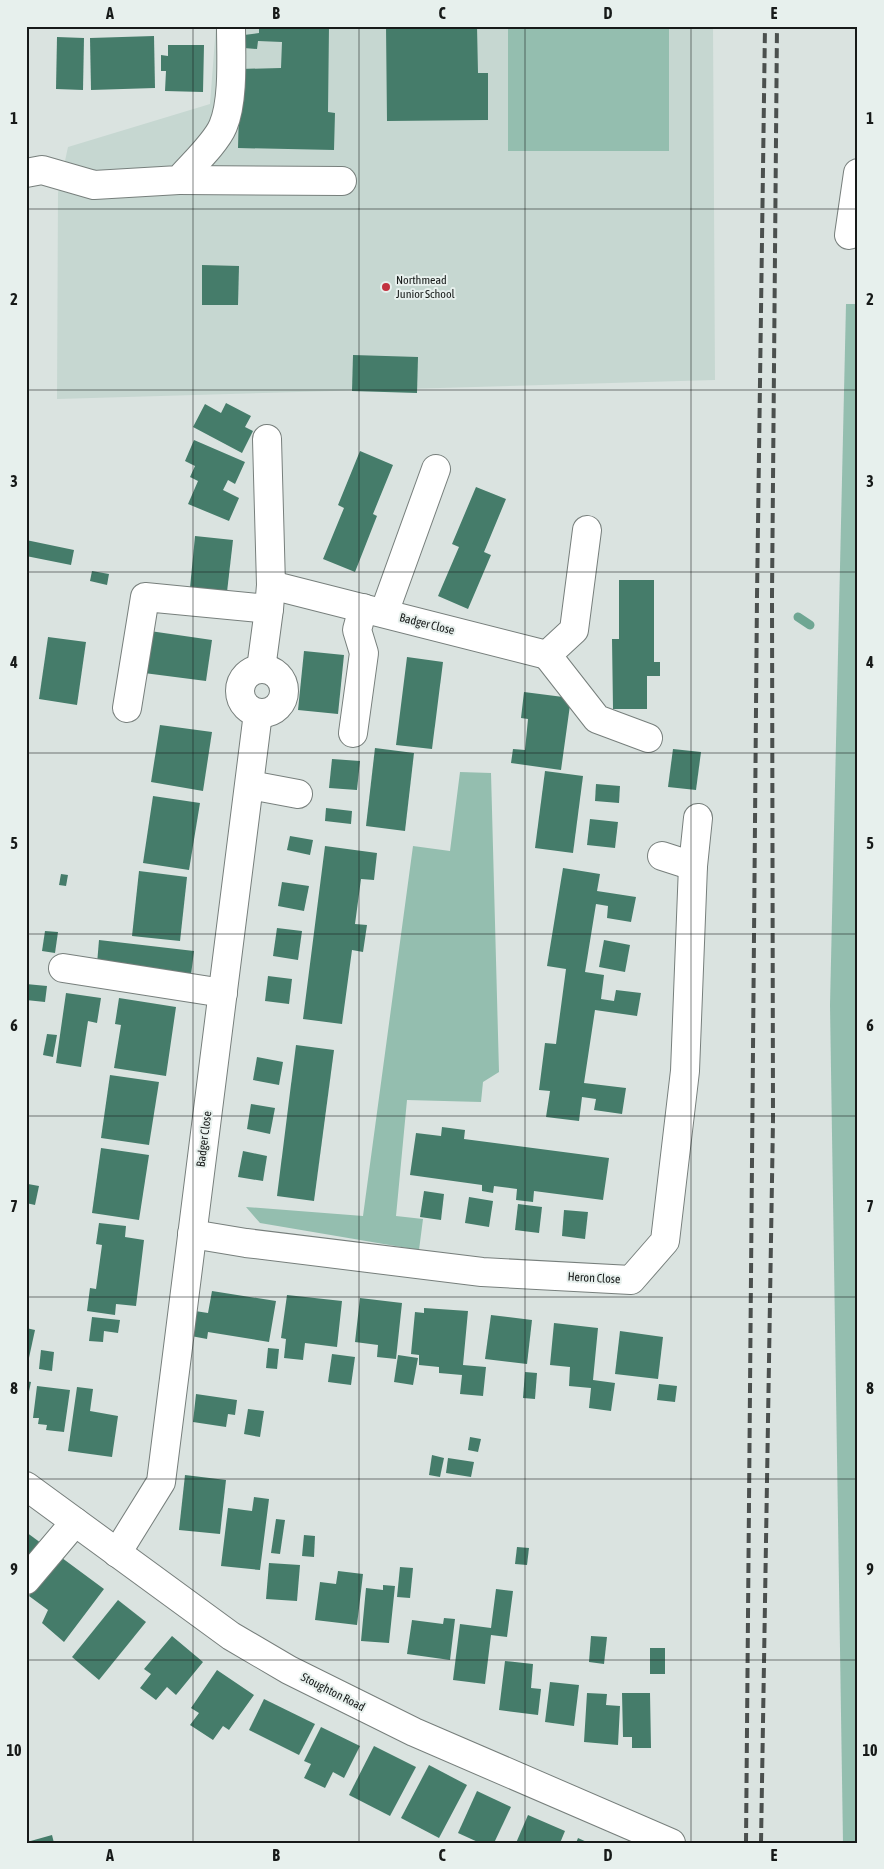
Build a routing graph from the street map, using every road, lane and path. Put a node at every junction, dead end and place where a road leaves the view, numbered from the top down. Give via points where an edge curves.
1 (231, 26) edge
2 (26, 173) edge
3 (858, 174) edge
4 (179, 180) junction
5 (342, 181) dead end
6 (849, 235) dead end
7 (267, 439) dead end
8 (436, 469) dead end
9 (587, 530) dead end
10 (270, 597) junction
11 (373, 611) junction
12 (547, 655) junction
13 (127, 708) dead end
14 (353, 733) dead end
15 (648, 738) dead end
16 (250, 785) junction
17 (298, 794) dead end
18 (698, 818) dead end
19 (662, 856) dead end
20 (694, 866) junction
21 (64, 968) dead end
22 (223, 993) junction
23 (192, 1234) junction
24 (26, 1486) edge
25 (74, 1522) junction
26 (117, 1552) junction
27 (26, 1580) edge
28 (671, 1843) edge

1 - 4 street via 230,95 223,126
2 - 4 street via 42,170 94,185
3 - 6 street
4 - 5 street
7 - 10 street, Badger Close
8 - 11 street
9 - 12 street via 574,630
10 - 11 street, Badger Close
10 - 13 street via 145,597
10 - 16 street, Badger Close via 261,668 282,680 284,696 274,709 258,713
11 - 12 street, Badger Close
11 - 14 street via 357,630 364,654
12 - 15 street via 597,719
16 - 17 street
16 - 22 street, Badger Close
18 - 20 street, Heron Close
19 - 20 street
20 - 23 street, Heron Close via 685,1071 665,1241 631,1280 482,1272
21 - 22 street
22 - 23 street, Badger Close
23 - 26 street, Badger Close via 161,1482
24 - 25 street, Stoughton Road
25 - 26 street, Stoughton Road
25 - 27 street
26 - 28 street, Stoughton Road via 231,1636 289,1670 414,1732

